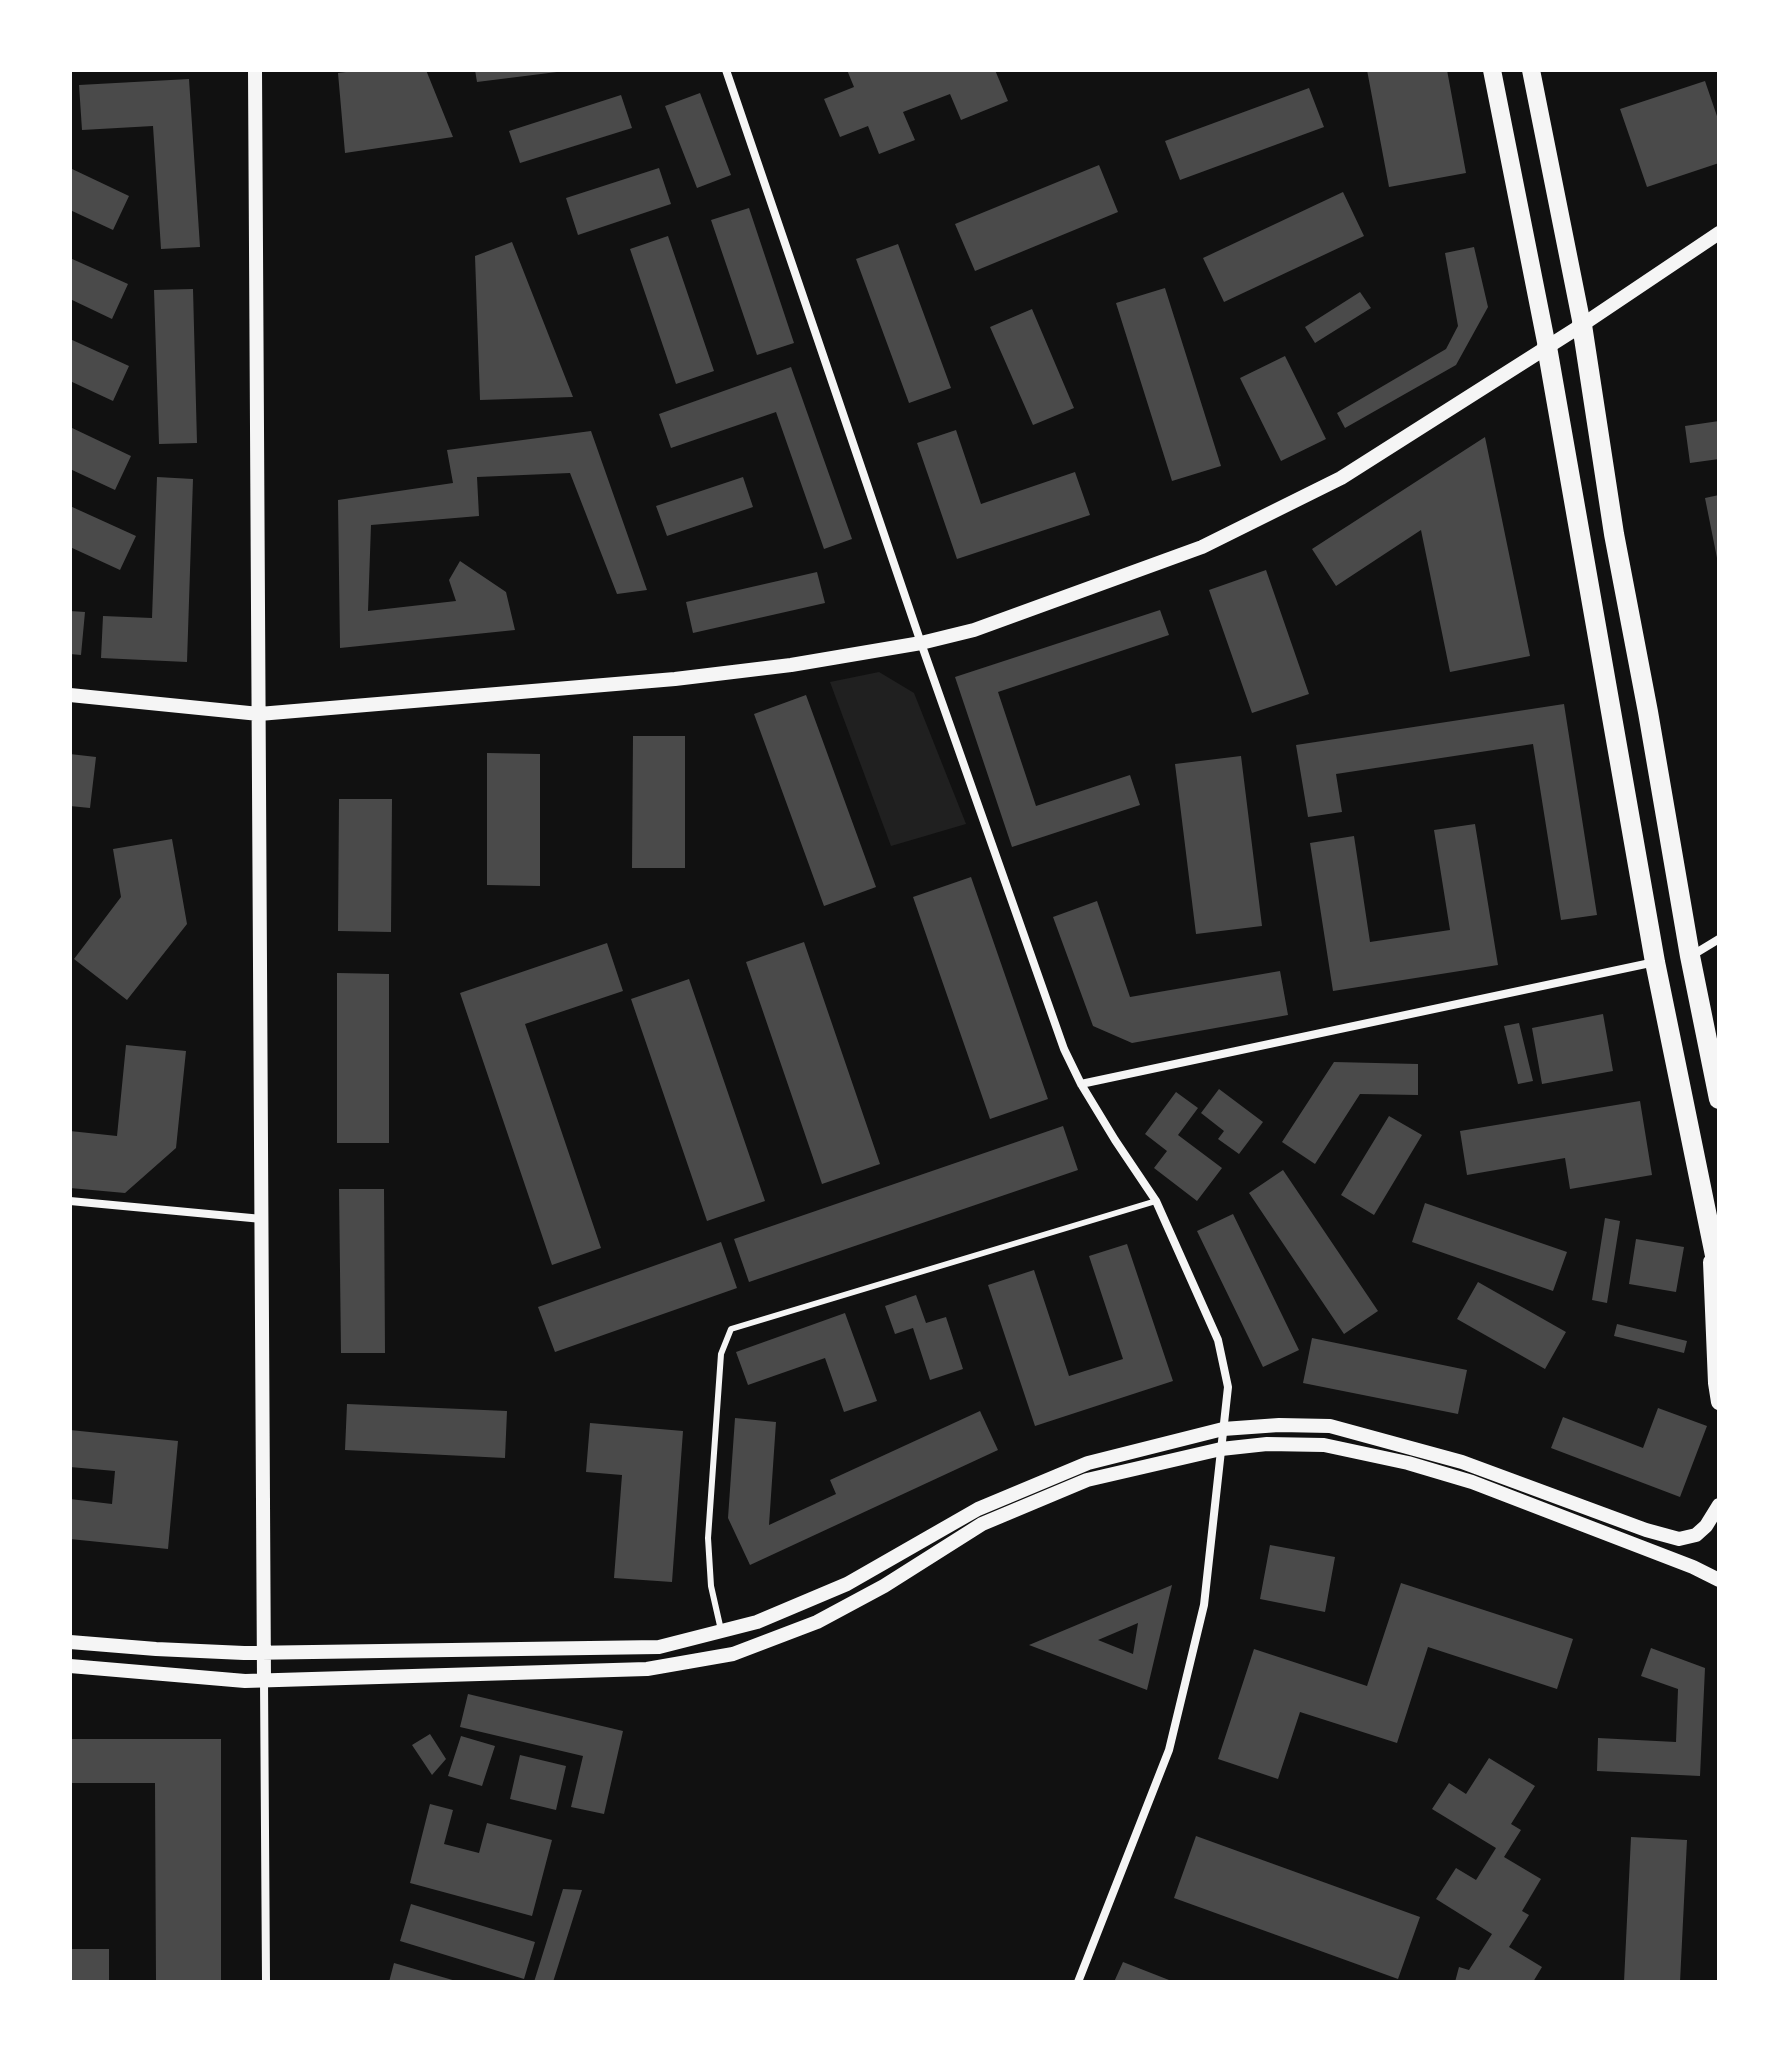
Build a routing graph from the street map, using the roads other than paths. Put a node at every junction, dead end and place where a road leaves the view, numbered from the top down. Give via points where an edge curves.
1 (255, 70) edge
2 (726, 70) edge
3 (1492, 70) edge
4 (1531, 70) edge
5 (1719, 233) edge
6 (1582, 325) junction
7 (1547, 347) junction
8 (921, 643) junction
9 (70, 695) edge
10 (259, 714) junction
11 (1719, 939) edge
12 (1690, 956) junction
13 (1655, 962) junction
14 (1081, 1084) junction
15 (1719, 1099) edge
16 (70, 1201) edge
17 (1156, 1201) junction
18 (262, 1219) junction
19 (1710, 1229) junction
20 (1719, 1275) edge
21 (1719, 1402) edge
22 (1223, 1429) junction
23 (1221, 1449) junction
24 (1719, 1505) edge
25 (1719, 1580) edge
26 (721, 1632) junction
27 (70, 1642) edge
28 (264, 1653) junction
29 (70, 1666) edge
30 (264, 1680) junction
31 (266, 1982) edge
32 (1078, 1982) edge

1 - 10 street
2 - 8 street
3 - 7 main road
4 - 6 main road
5 - 6 street
6 - 7 street
6 - 12 highway
7 - 8 street via 1341,478 1202,547 974,630
7 - 13 highway
8 - 10 street via 675,679
8 - 14 street via 1064,1049
9 - 10 street
10 - 18 street
11 - 12 street
12 - 15 highway
13 - 14 street
13 - 19 highway
14 - 17 street
16 - 18 street
17 - 22 street via 1218,1340 1228,1387
17 - 26 lane via 731,1329 721,1354 708,1538
18 - 28 street
19 - 20 highway
19 - 21 main road
22 - 23 street
22 - 24 street via 1330,1426 1462,1462 1679,1539 1696,1535
22 - 26 street via 1088,1463 978,1509 847,1584
23 - 25 street via 1324,1445 1408,1463 1472,1482
23 - 30 street via 1087,1480 1008,1513 817,1622 733,1654 647,1669
23 - 32 street via 1204,1605 1169,1750
26 - 28 street via 659,1647
27 - 28 street
28 - 30 street
29 - 30 street
30 - 31 street

